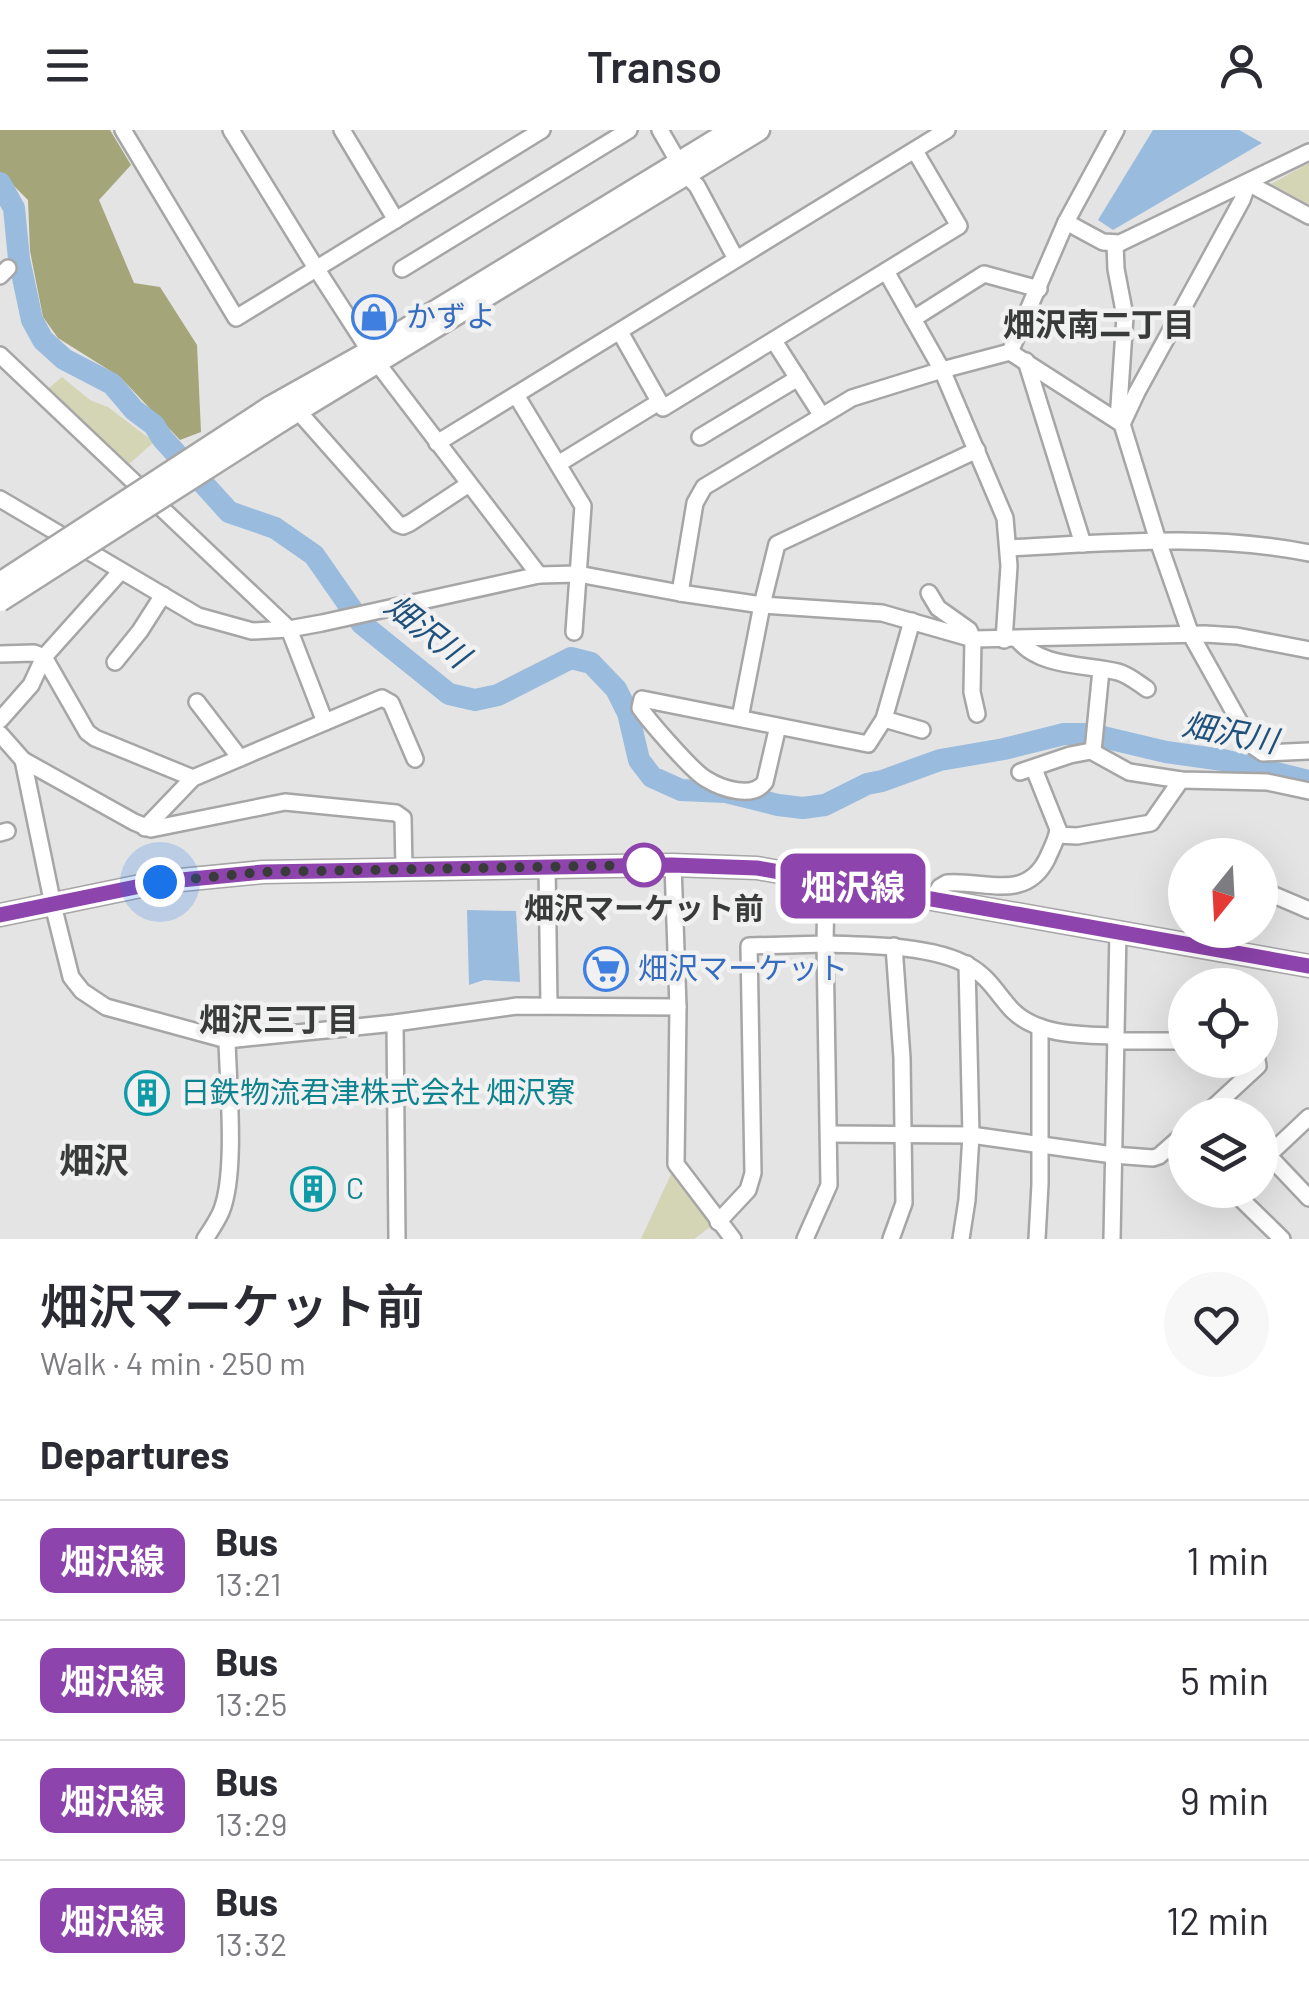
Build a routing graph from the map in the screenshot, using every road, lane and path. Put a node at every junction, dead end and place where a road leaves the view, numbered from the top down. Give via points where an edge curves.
1 (123, 130) edge
2 (231, 130) edge
3 (362, 130) edge
4 (542, 130) edge
5 (629, 130) edge
6 (660, 130) edge
7 (732, 130) edge
8 (759, 130) edge
9 (947, 130) edge
10 (1116, 130) edge
11 (345, 135) edge
12 (915, 151) junction
13 (1309, 152) edge
14 (682, 169) junction
15 (1248, 182) junction
16 (1309, 216) edge
17 (396, 220) junction
18 (1066, 222) junction
19 (1115, 244) junction
20 (736, 260) junction
21 (316, 268) junction
22 (402, 269) dead end
23 (887, 272) junction
24 (1038, 290) junction
25 (913, 318) junction
26 (620, 332) junction
27 (774, 340) junction
28 (1010, 352) junction
29 (0, 355) edge
30 (374, 357) junction
31 (1026, 361) junction
32 (942, 370) junction
33 (798, 378) junction
34 (516, 395) junction
35 (659, 402) junction
36 (283, 413) junction
37 (822, 416) junction
38 (1120, 422) junction
39 (700, 437) dead end
40 (437, 443) junction
41 (977, 450) junction
42 (558, 464) junction
43 (468, 484) junction
44 (0, 499) edge
45 (1158, 541) junction
46 (1083, 544) junction
47 (1008, 548) junction
48 (1309, 552) edge
49 (121, 570) junction
50 (578, 574) junction
51 (539, 576) junction
52 (0, 583) edge
53 (680, 593) junction
54 (930, 593) dead end
55 (163, 595) junction
56 (0, 601) edge
57 (762, 605) junction
58 (912, 621) junction
59 (289, 629) junction
60 (574, 632) dead end
61 (1192, 636) junction
62 (973, 640) junction
63 (1011, 640) junction
64 (1309, 650) edge
65 (0, 654) edge
66 (44, 657) junction
67 (114, 662) dead end
68 (1101, 670) junction
69 (1147, 689) dead end
70 (197, 702) dead end
71 (977, 714) dead end
72 (740, 718) junction
73 (884, 719) junction
74 (0, 720) edge
75 (325, 722) junction
76 (778, 726) junction
77 (922, 730) dead end
78 (0, 734) edge
79 (1093, 751) junction
80 (1309, 751) edge
81 (240, 758) junction
82 (415, 759) dead end
83 (23, 760) junction
84 (193, 778) junction
85 (1181, 780) junction
86 (1309, 791) edge
87 (145, 828) junction
88 (1058, 835) junction
89 (672, 865) junction
90 (547, 866) junction
91 (404, 869) junction
92 (826, 882) junction
93 (1278, 897) edge
94 (932, 900) junction
95 (53, 905) junction
96 (1309, 910) edge
97 (0, 916) edge
98 (1118, 930) junction
99 (825, 944) junction
100 (894, 946) junction
101 (968, 964) junction
102 (1309, 966) edge
103 (550, 1005) junction
104 (678, 1006) junction
105 (395, 1023) junction
106 (1040, 1027) junction
107 (1115, 1039) junction
108 (227, 1040) junction
109 (1168, 1041) edge
110 (1245, 1078) edge
111 (1223, 1098) edge
112 (1309, 1117) edge
113 (828, 1134) junction
114 (970, 1134) junction
115 (902, 1135) junction
116 (1040, 1144) junction
117 (1278, 1146) edge
118 (1168, 1148) edge
119 (1113, 1155) junction
120 (1278, 1171) edge
121 (1309, 1198) edge
122 (1250, 1208) edge
123 (718, 1222) junction
124 (205, 1239) edge
125 (397, 1239) edge
126 (732, 1239) edge
127 (804, 1239) edge
128 (890, 1239) edge
129 (961, 1239) edge
130 (1037, 1239) edge
131 (1112, 1239) edge
132 (1282, 1239) edge

1 - 21 street via 236,318
2 - 21 street
3 - 11 street
4 - 17 street
5 - 22 street
6 - 14 street
7 - 14 street
8 - 14 street
9 - 12 street
10 - 18 street
11 - 17 street
12 - 20 street
12 - 23 street via 959,226
13 - 15 street
14 - 20 street
14 - 30 street
15 - 16 street
15 - 19 street
15 - 38 street
17 - 21 street
18 - 19 street
18 - 24 street
19 - 38 street via 1125,316
20 - 26 street
21 - 30 street
23 - 25 street
23 - 27 street
24 - 25 street via 984,274
24 - 28 street
25 - 32 street
26 - 34 street
26 - 35 street
27 - 33 street
27 - 35 street via 662,408
28 - 31 street
28 - 32 street
29 - 59 street
30 - 36 street
30 - 40 street
31 - 38 street
31 - 46 street
32 - 37 street via 852,398
32 - 41 street
33 - 37 street
33 - 39 street
34 - 40 street
34 - 42 street
35 - 42 street
36 - 43 street via 403,526
36 - 52 street, bridge
36 - 56 street, bridge
37 - 53 street via 699,493
38 - 45 street
40 - 43 street
41 - 47 street via 1004,518
41 - 57 street via 778,544
42 - 50 street via 583,506
43 - 51 street
44 - 49 street
45 - 46 street
45 - 48 street
45 - 61 street
46 - 47 street
47 - 63 street
49 - 55 street
49 - 66 street
50 - 51 street
50 - 53 street
50 - 60 street
51 - 59 street
53 - 57 street
54 - 62 street
55 - 59 street via 226,625
55 - 67 street
57 - 58 street
57 - 72 street
58 - 62 street
58 - 73 street
59 - 75 street
61 - 63 street
61 - 64 street via 1237,636
61 - 80 street via 1253,746 1264,753
62 - 63 street
62 - 71 street
63 - 68 street via 1034,654
65 - 66 street
66 - 74 street via 31,685
66 - 84 street via 87,732
68 - 69 street via 1129,676
68 - 79 street
70 - 81 street
72 - 76 street
72 - 76 street via 642,699 640,708 703,778 734,790 761,788
73 - 76 street via 863,744
73 - 77 street
75 - 81 street
75 - 82 street via 386,699
78 - 83 street
79 - 85 street via 1128,772
79 - 88 street via 1027,770
81 - 84 street
83 - 87 street
83 - 95 street
84 - 87 street
85 - 86 street via 1268,782
85 - 88 street via 1152,823
87 - 91 street via 285,802 396,814 403,818
88 - 94 street via 1028,882 947,884
89 - 90 street
89 - 92 street via 757,868
89 - 104 street
90 - 91 street
90 - 103 street
91 - 95 street via 212,875
92 - 94 street
92 - 99 street
93 - 96 street
94 - 98 street
95 - 97 street
95 - 108 street via 72,977 94,1001
98 - 102 street
98 - 107 street
99 - 100 street
99 - 113 street
99 - 123 street via 749,946 753,1173 748,1190
100 - 101 street
100 - 115 street
101 - 106 street via 1020,1017
101 - 114 street
103 - 104 street
103 - 105 street
104 - 123 street via 676,1164
105 - 108 street
105 - 125 street
106 - 107 street
106 - 116 street
107 - 109 street
107 - 119 street
108 - 124 street via 227,1188
110 - 111 street
112 - 117 street
113 - 115 street
113 - 127 street via 829,1185
114 - 115 street
114 - 116 street
114 - 129 street
115 - 128 street via 904,1204
116 - 119 street
116 - 130 street
118 - 119 street via 1153,1158
119 - 131 street
120 - 121 street
122 - 132 street
123 - 126 street

